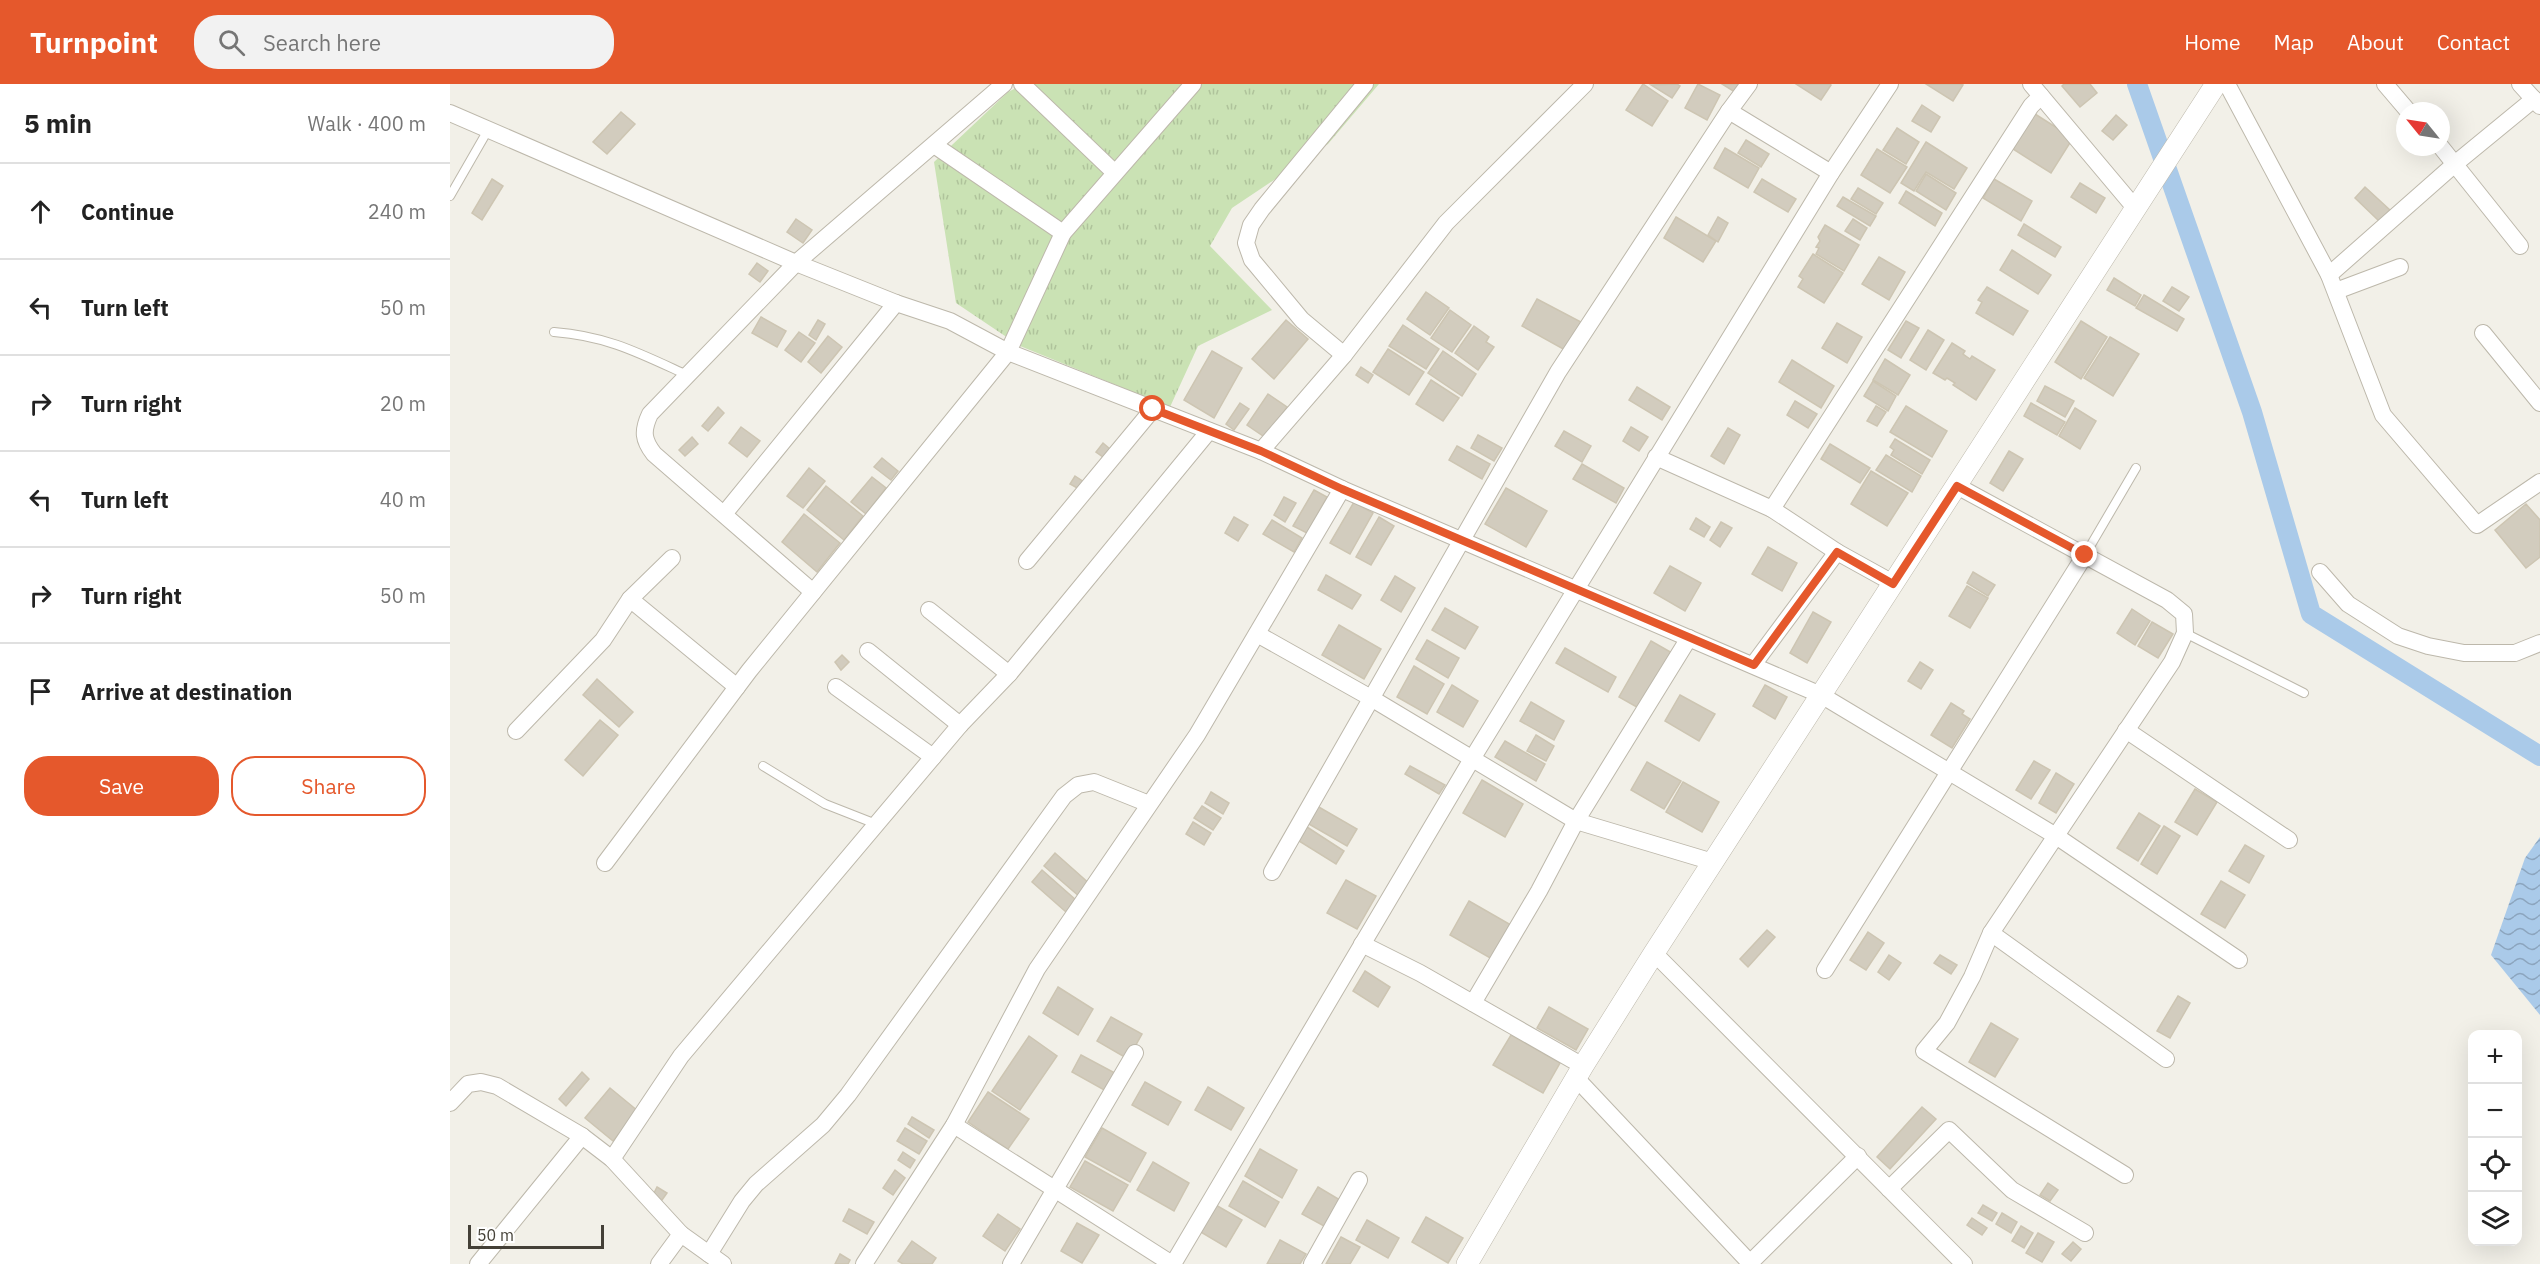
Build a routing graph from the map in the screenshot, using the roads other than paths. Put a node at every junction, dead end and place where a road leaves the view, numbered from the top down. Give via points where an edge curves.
1 (1004, 84) edge
2 (1022, 84) edge
3 (1193, 84) edge
4 (1585, 84) edge
5 (1749, 84) edge
6 (1890, 84) edge
7 (2216, 84) edge
8 (2227, 84) edge
9 (2385, 84) edge
10 (2520, 84) edge
11 (1360, 86) edge
12 (2036, 90) edge
13 (2400, 102) edge
14 (2537, 103) edge
15 (1729, 111) junction
16 (450, 113) edge
17 (488, 130) junction
18 (934, 145) junction
19 (2449, 156) edge
20 (2456, 163) junction
21 (1114, 172) junction
22 (1831, 173) junction
23 (450, 196) edge
24 (2139, 203) junction
25 (1063, 233) junction
26 (2520, 246) dead end
27 (796, 263) junction
28 (2400, 267) dead end
29 (2329, 275) junction
30 (2336, 291) junction
31 (896, 303) junction
32 (554, 332) dead end
33 (2483, 333) dead end
34 (1008, 352) junction
35 (1344, 355) junction
36 (687, 375) junction
37 (2540, 403) edge
38 (1153, 409) junction
39 (1209, 431) junction
40 (1261, 451) junction
41 (1656, 457) junction
42 (2136, 468) dead end
43 (2540, 482) edge
44 (1957, 486) junction
45 (1342, 489) junction
46 (1772, 508) junction
47 (724, 514) junction
48 (1461, 540) junction
49 (1837, 552) junction
50 (2085, 555) junction
51 (672, 558) dead end
52 (1027, 561) dead end
53 (2320, 572) dead end
54 (1893, 584) junction
55 (1577, 590) junction
56 (813, 592) junction
57 (630, 600) junction
58 (929, 610) dead end
59 (2185, 633) junction
60 (1257, 634) junction
61 (1689, 638) junction
62 (2540, 643) edge
63 (868, 651) dead end
64 (1754, 665) junction
65 (1009, 675) junction
66 (737, 687) junction
67 (836, 687) dead end
68 (2304, 693) dead end
69 (1821, 695) junction
70 (1371, 698) junction
71 (960, 725) junction
72 (2126, 730) junction
73 (516, 731) dead end
74 (933, 757) junction
75 (1472, 759) junction
76 (763, 766) dead end
77 (1949, 772) junction
78 (1149, 804) junction
79 (1576, 821) junction
80 (876, 825) junction
81 (2056, 836) junction
82 (2289, 840) dead end
83 (1713, 862) junction
84 (605, 863) dead end
85 (1272, 872) dead end
86 (1991, 933) junction
87 (1362, 944) junction
88 (1654, 953) junction
89 (2239, 960) dead end
90 (1825, 970) dead end
91 (1473, 1003) junction
92 (1135, 1053) dead end
93 (2166, 1059) dead end
94 (1579, 1072) junction
95 (450, 1103) edge
96 (954, 1125) junction
97 (582, 1136) junction
98 (1858, 1156) junction
99 (612, 1159) junction
100 (2125, 1175) dead end
101 (1359, 1180) dead end
102 (1055, 1189) junction
103 (1889, 1189) junction
104 (2085, 1233) dead end
105 (681, 1234) junction
106 (709, 1254) junction
107 (1750, 1263) edge
108 (478, 1264) edge
109 (659, 1264) edge
110 (723, 1264) edge
111 (864, 1264) edge
112 (1011, 1264) edge
113 (1172, 1264) edge
114 (1312, 1264) edge
115 (1467, 1264) edge
116 (1964, 1264) edge

1 - 18 street
2 - 21 street
3 - 21 street
4 - 35 street via 1446,223
5 - 15 street
6 - 22 street
7 - 24 street
8 - 29 street
9 - 13 street
10 - 14 street
11 - 35 street via 1262,209 1251,225 1246,243 1252,260 1302,320
12 - 24 street
12 - 46 street via 2031,106
14 - 20 street
15 - 22 street
15 - 48 street via 1558,372
16 - 17 street
17 - 23 lane
17 - 27 street
18 - 25 street
18 - 27 street
19 - 20 street
20 - 26 street
20 - 29 street
21 - 25 street
22 - 41 street
24 - 44 street
25 - 34 street
27 - 31 street
27 - 36 street
28 - 30 street
29 - 30 street
30 - 43 street via 2384,415 2477,525
31 - 34 street via 950,321
31 - 47 street
32 - 36 lane via 617,343
33 - 37 street
34 - 38 street
34 - 56 street
35 - 40 street
36 - 47 street via 650,414 645,443
38 - 39 street
38 - 52 street
39 - 40 street
39 - 65 street
40 - 45 street
41 - 46 street
41 - 55 street
42 - 50 lane
44 - 50 street
44 - 54 street
45 - 48 street
45 - 60 street
46 - 49 street
47 - 56 street
48 - 55 street
48 - 70 street
49 - 54 street
49 - 64 street
50 - 59 street via 2167,600 2184,614
50 - 77 street
51 - 57 street
53 - 62 street via 2348,604 2398,636 2464,654 2515,653
54 - 69 street
55 - 61 street
55 - 75 street
56 - 66 street
57 - 66 street
57 - 73 street via 603,640
58 - 65 street
59 - 68 lane
59 - 72 street via 2172,662
60 - 70 street
60 - 78 street via 1197,735
61 - 64 street
61 - 79 street
63 - 71 street
64 - 69 street
65 - 71 street
66 - 84 street
67 - 74 street
69 - 77 street
69 - 83 street
70 - 75 street
70 - 85 street
71 - 74 street
72 - 81 street
72 - 82 street
74 - 80 street
75 - 79 street
75 - 87 street
76 - 80 lane via 825,804
77 - 81 street
77 - 90 street
78 - 96 street via 1037,969
78 - 106 street via 1094,782 1078,785 1064,796 848,1095 810,1138 756,1184
79 - 83 street
79 - 91 street
80 - 99 street via 681,1056
81 - 86 street
81 - 89 street
83 - 88 street
86 - 93 street
86 - 100 street via 1947,1023 1924,1050
87 - 91 street
87 - 113 street
88 - 94 street
88 - 98 street
91 - 94 street
92 - 102 street
94 - 107 street
94 - 115 street
95 - 97 street via 468,1084 497,1086
96 - 102 street
96 - 111 street
97 - 99 street
97 - 108 street
98 - 103 street
98 - 107 street
99 - 105 street
101 - 114 street
102 - 112 street
102 - 113 street
103 - 104 street via 1950,1130 2012,1190
103 - 116 street
105 - 106 street
105 - 109 street
106 - 110 street

